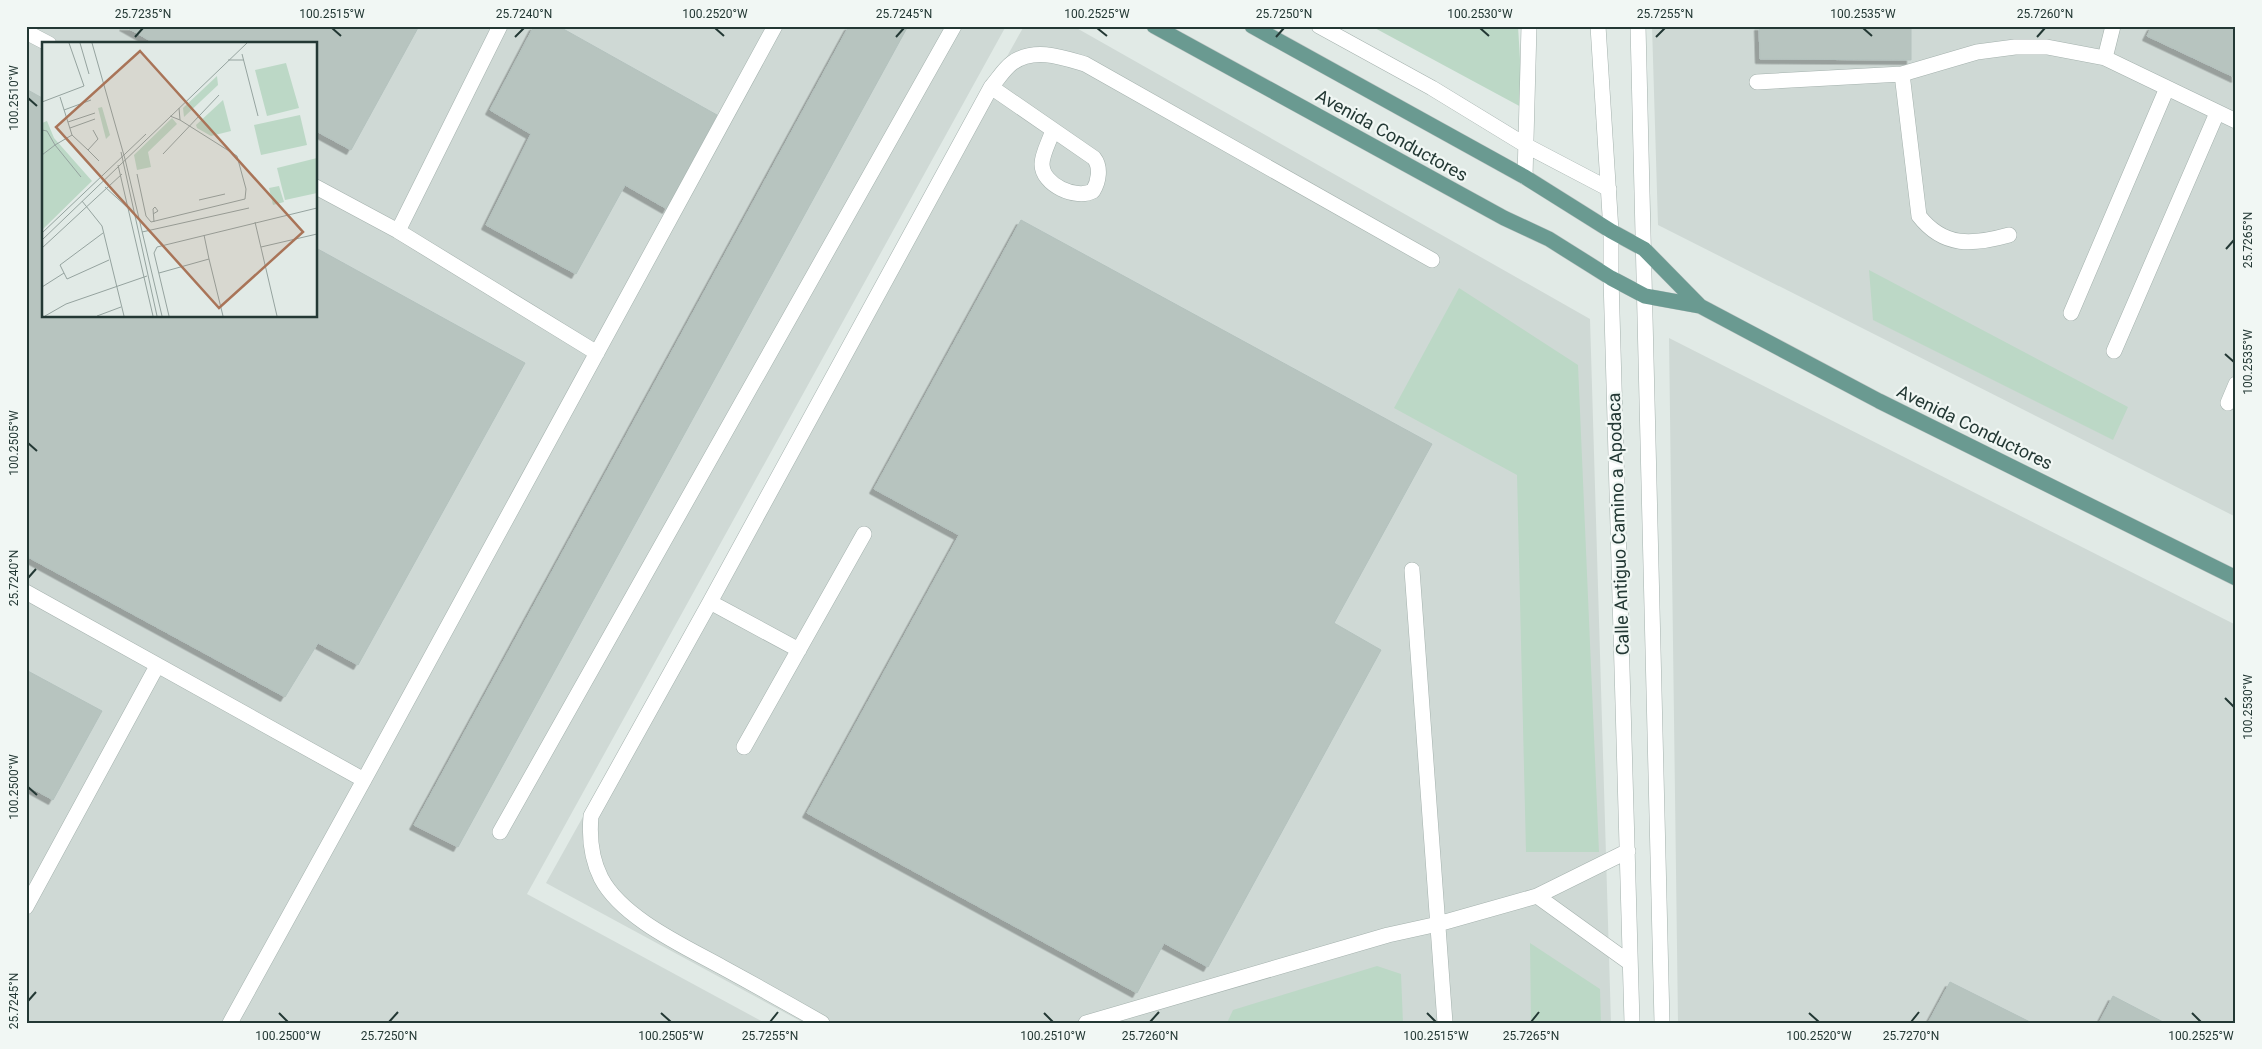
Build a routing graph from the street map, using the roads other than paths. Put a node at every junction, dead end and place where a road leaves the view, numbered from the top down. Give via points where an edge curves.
1 (500, 26) edge
2 (775, 26) edge
3 (954, 26) edge
4 (1154, 26) edge
5 (1252, 26) edge
6 (1319, 26) edge
7 (1529, 26) edge
8 (1598, 26) edge
9 (1638, 26) edge
10 (2113, 26) edge
11 (26, 32) edge
12 (45, 42) edge
13 (2105, 58) junction
14 (1902, 74) junction
15 (1757, 82) dead end
16 (991, 86) junction
17 (2167, 88) junction
18 (2217, 112) junction
19 (2236, 121) edge
20 (1053, 130) dead end
21 (1527, 146) junction
22 (1525, 177) junction
23 (318, 187) edge
24 (1609, 190) junction
25 (398, 231) junction
26 (1612, 231) junction
27 (2009, 235) dead end
28 (1644, 249) junction
29 (1432, 260) dead end
30 (1611, 278) junction
31 (1645, 296) junction
32 (1700, 306) junction
33 (2071, 313) dead end
34 (2114, 351) dead end
35 (597, 354) junction
36 (2236, 384) edge
37 (2228, 403) dead end
38 (864, 534) dead end
39 (1412, 570) dead end
40 (2236, 578) edge
41 (26, 592) edge
42 (710, 602) junction
43 (799, 650) junction
44 (157, 666) junction
45 (744, 747) dead end
46 (364, 780) junction
47 (500, 832) dead end
48 (1628, 851) junction
49 (1537, 896) junction
50 (26, 908) edge
51 (1438, 924) junction
52 (1630, 963) junction
53 (230, 1023) edge
54 (822, 1023) edge
55 (1086, 1023) edge
56 (1445, 1023) edge
57 (1632, 1023) edge
58 (1662, 1023) edge

1 - 25 street
2 - 35 street
3 - 47 street
4 - 30 main road, Avenida Conductores via 1548,239
5 - 22 main road, Avenida Conductores
6 - 21 street via 1432,88
7 - 21 street
8 - 24 street, Calle Antiguo Camino a Apodaca
9 - 28 street, Calle Antiguo Camino a Apodaca
10 - 13 street
11 - 12 street
13 - 14 street via 2047,47 2015,47 1977,52
13 - 17 street
14 - 15 street
14 - 27 street via 1918,216 1934,231 1965,243
16 - 20 street
16 - 29 street via 1013,63 1032,55 1052,54 1085,64
16 - 42 street
17 - 18 street
17 - 33 street
18 - 19 street
18 - 34 street
21 - 22 street
21 - 24 street
22 - 26 main road, Avenida Conductores
23 - 25 street
24 - 26 street, Calle Antiguo Camino a Apodaca
25 - 35 street
26 - 28 main road, Avenida Conductores
26 - 30 street, Calle Antiguo Camino a Apodaca
28 - 31 street, Calle Antiguo Camino a Apodaca
28 - 32 main road, Avenida Conductores
30 - 31 main road, Avenida Conductores
30 - 48 street, Calle Antiguo Camino a Apodaca
31 - 32 main road, Avenida Conductores
31 - 58 street, Calle Antiguo Camino a Apodaca
32 - 40 main road, Avenida Conductores via 1880,401
35 - 46 street
36 - 37 street
38 - 43 street
39 - 51 street
41 - 44 street
42 - 43 street
42 - 54 street via 591,816 592,853 602,879 615,897 649,926
43 - 45 street
44 - 46 street
44 - 50 street
46 - 53 street
48 - 49 street
48 - 52 street, Calle Antiguo Camino a Apodaca
49 - 51 street
49 - 52 street
51 - 55 street via 1388,934
51 - 56 street
52 - 57 street, Calle Antiguo Camino a Apodaca

